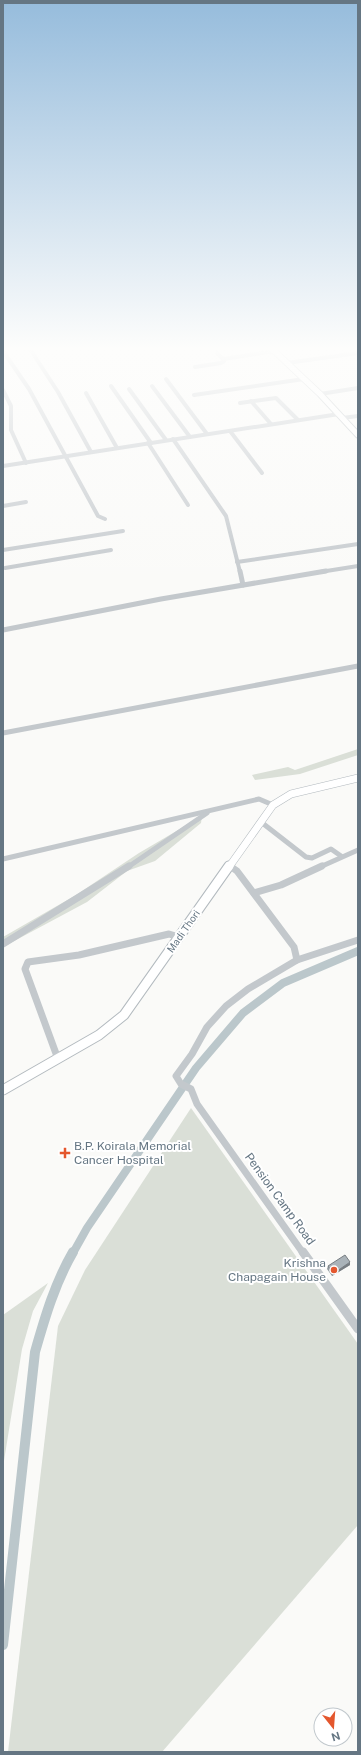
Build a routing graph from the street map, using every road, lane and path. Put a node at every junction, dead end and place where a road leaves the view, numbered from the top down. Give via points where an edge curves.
1 (10, 428) edge
2 (49, 428) edge
3 (78, 428) edge
4 (106, 428) edge
5 (140, 428) edge
6 (157, 428) edge
7 (183, 428) edge
8 (202, 428) edge
9 (248, 428) edge
10 (230, 431) junction
11 (207, 434) junction
12 (190, 437) junction
13 (173, 439) junction
14 (166, 440) junction
15 (150, 443) junction
16 (117, 448) junction
17 (91, 452) junction
18 (64, 456) junction
19 (26, 463) junction
20 (3, 466) edge
21 (262, 473) dead end
22 (26, 502) dead end
23 (188, 505) dead end
24 (3, 506) edge
25 (105, 519) dead end
26 (123, 531) dead end
27 (358, 544) edge
28 (3, 550) edge
29 (111, 550) dead end
30 (237, 562) junction
31 (358, 566) edge
32 (5, 568) dead end
33 (243, 585) junction
34 (3, 630) edge
35 (358, 666) edge
36 (3, 733) edge
37 (358, 778) edge
38 (273, 805) junction
39 (211, 810) junction
40 (261, 822) junction
41 (358, 850) edge
42 (341, 856) junction
43 (3, 860) edge
44 (229, 866) junction
45 (254, 893) junction
46 (179, 937) junction
47 (358, 940) edge
48 (3, 944) edge
49 (297, 960) junction
50 (58, 1058) junction
51 (3, 1090) edge
52 (358, 1329) edge

1 - 19 street
2 - 18 street
3 - 17 street
4 - 16 street
5 - 15 street
6 - 14 street
7 - 12 street
8 - 11 street
9 - 10 street
10 - 11 street
10 - 21 street
11 - 12 street
12 - 13 street
13 - 14 street
13 - 30 street via 226,516
14 - 15 street
15 - 16 street
15 - 23 street
16 - 17 street
17 - 18 street
18 - 19 street
18 - 25 street via 98,516
19 - 20 street
22 - 24 street
26 - 28 street
27 - 30 street
29 - 32 street
30 - 33 street
31 - 33 street
33 - 34 street
35 - 36 street
37 - 38 main road, Madi Thori via 291,794
38 - 39 street via 259,799
38 - 40 main road, Madi Thori
39 - 43 street
39 - 48 street via 158,848
40 - 42 street via 306,857 312,858 331,849
40 - 44 main road, Madi Thori
41 - 42 street
42 - 45 street via 276,888
44 - 45 street via 237,871
44 - 46 main road, Madi Thori
45 - 49 street via 294,947
46 - 50 main road, Madi Thori via 124,1015 99,1035
46 - 50 street via 169,934 79,955 28,962 25,969
47 - 49 street
49 - 52 street, Pension Camp Road via 247,988 207,1027 176,1076 181,1084 191,1089 197,1104
50 - 51 main road, Madi Thori

